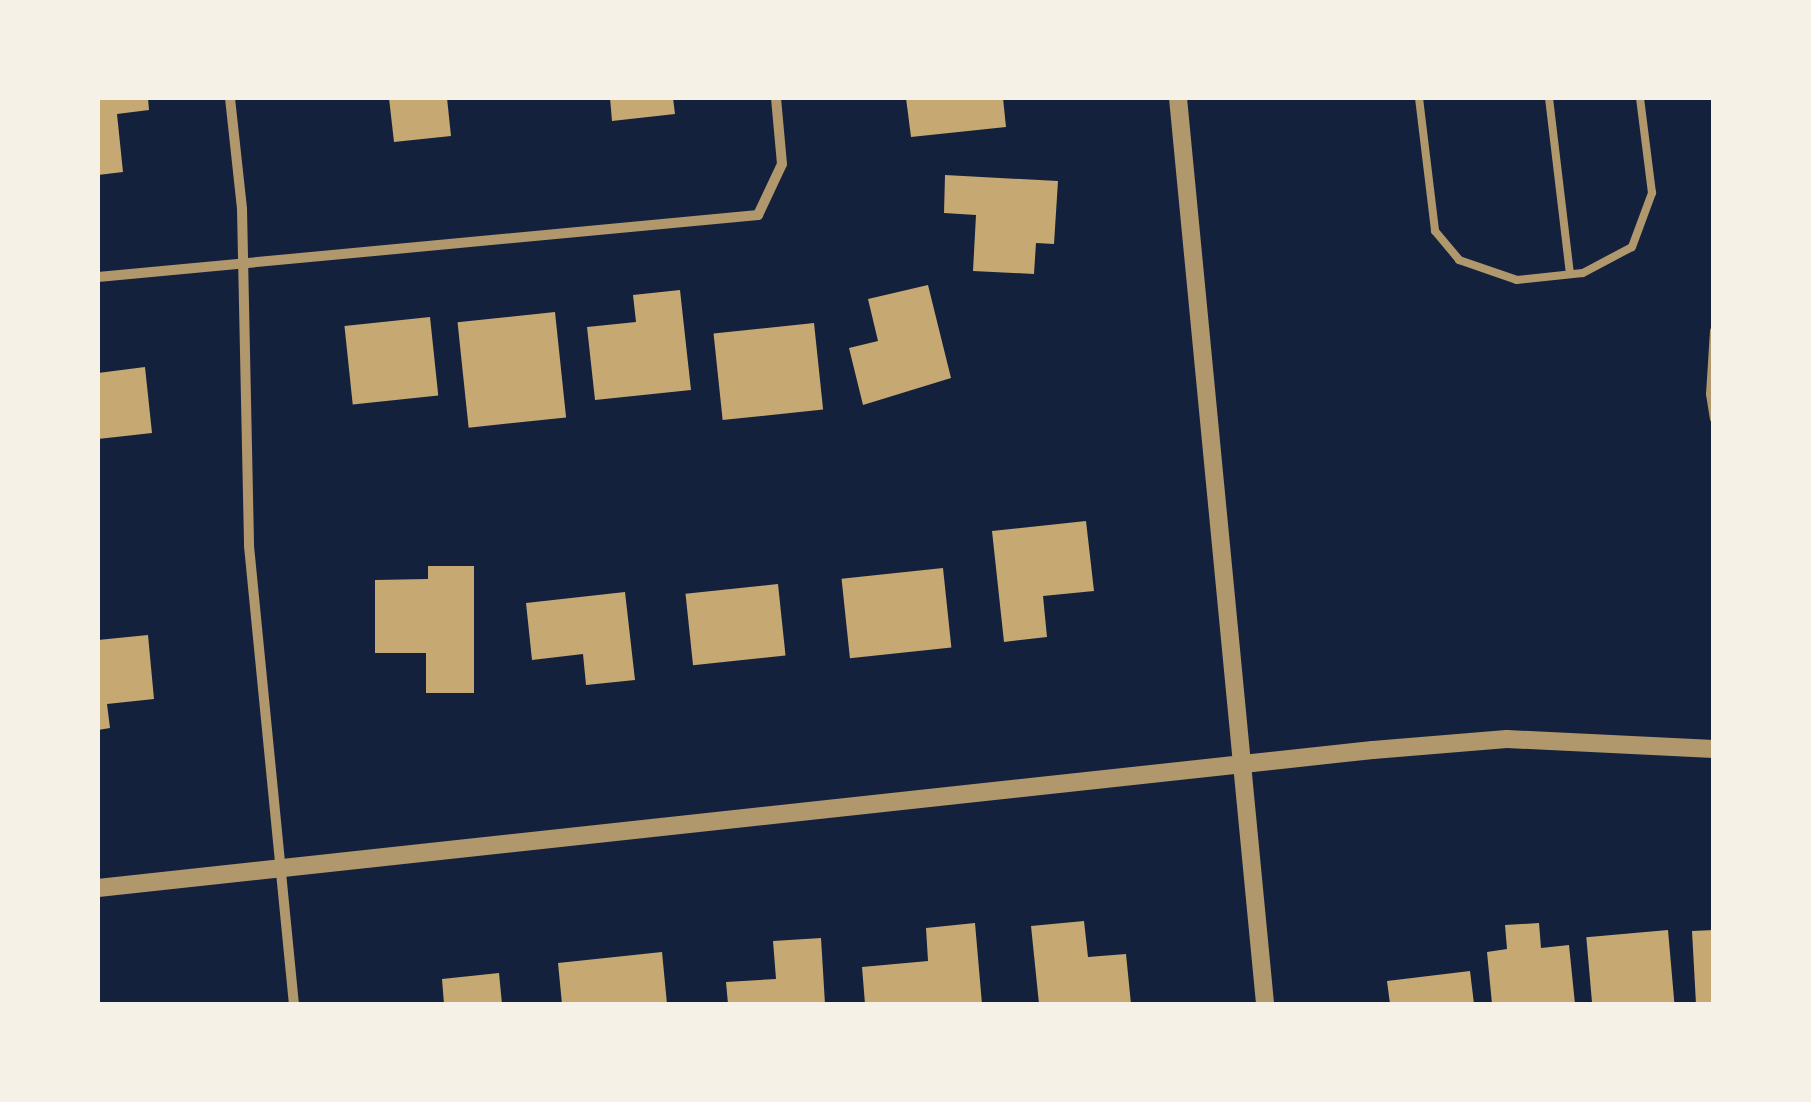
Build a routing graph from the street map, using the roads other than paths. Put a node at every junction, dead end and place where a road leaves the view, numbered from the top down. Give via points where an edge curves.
1 (230, 98) edge
2 (776, 98) edge
3 (1178, 98) edge
4 (1419, 98) edge
5 (1549, 98) edge
6 (1640, 98) edge
7 (241, 263) junction
8 (1570, 274) junction
9 (98, 277) edge
10 (1714, 332) edge
11 (1714, 419) edge
12 (1714, 749) edge
13 (1242, 765) junction
14 (283, 868) junction
15 (98, 888) edge
16 (294, 1004) edge
17 (1266, 1004) edge

1 - 7 street
2 - 7 street via 782,164 758,215
3 - 13 street
4 - 8 lane via 1435,232 1458,260 1517,280
5 - 8 lane
6 - 8 lane via 1652,194 1632,247
7 - 9 street
7 - 14 street via 250,546
10 - 11 lane
12 - 13 street via 1508,739
13 - 14 street
13 - 17 street
14 - 15 street
14 - 16 street

